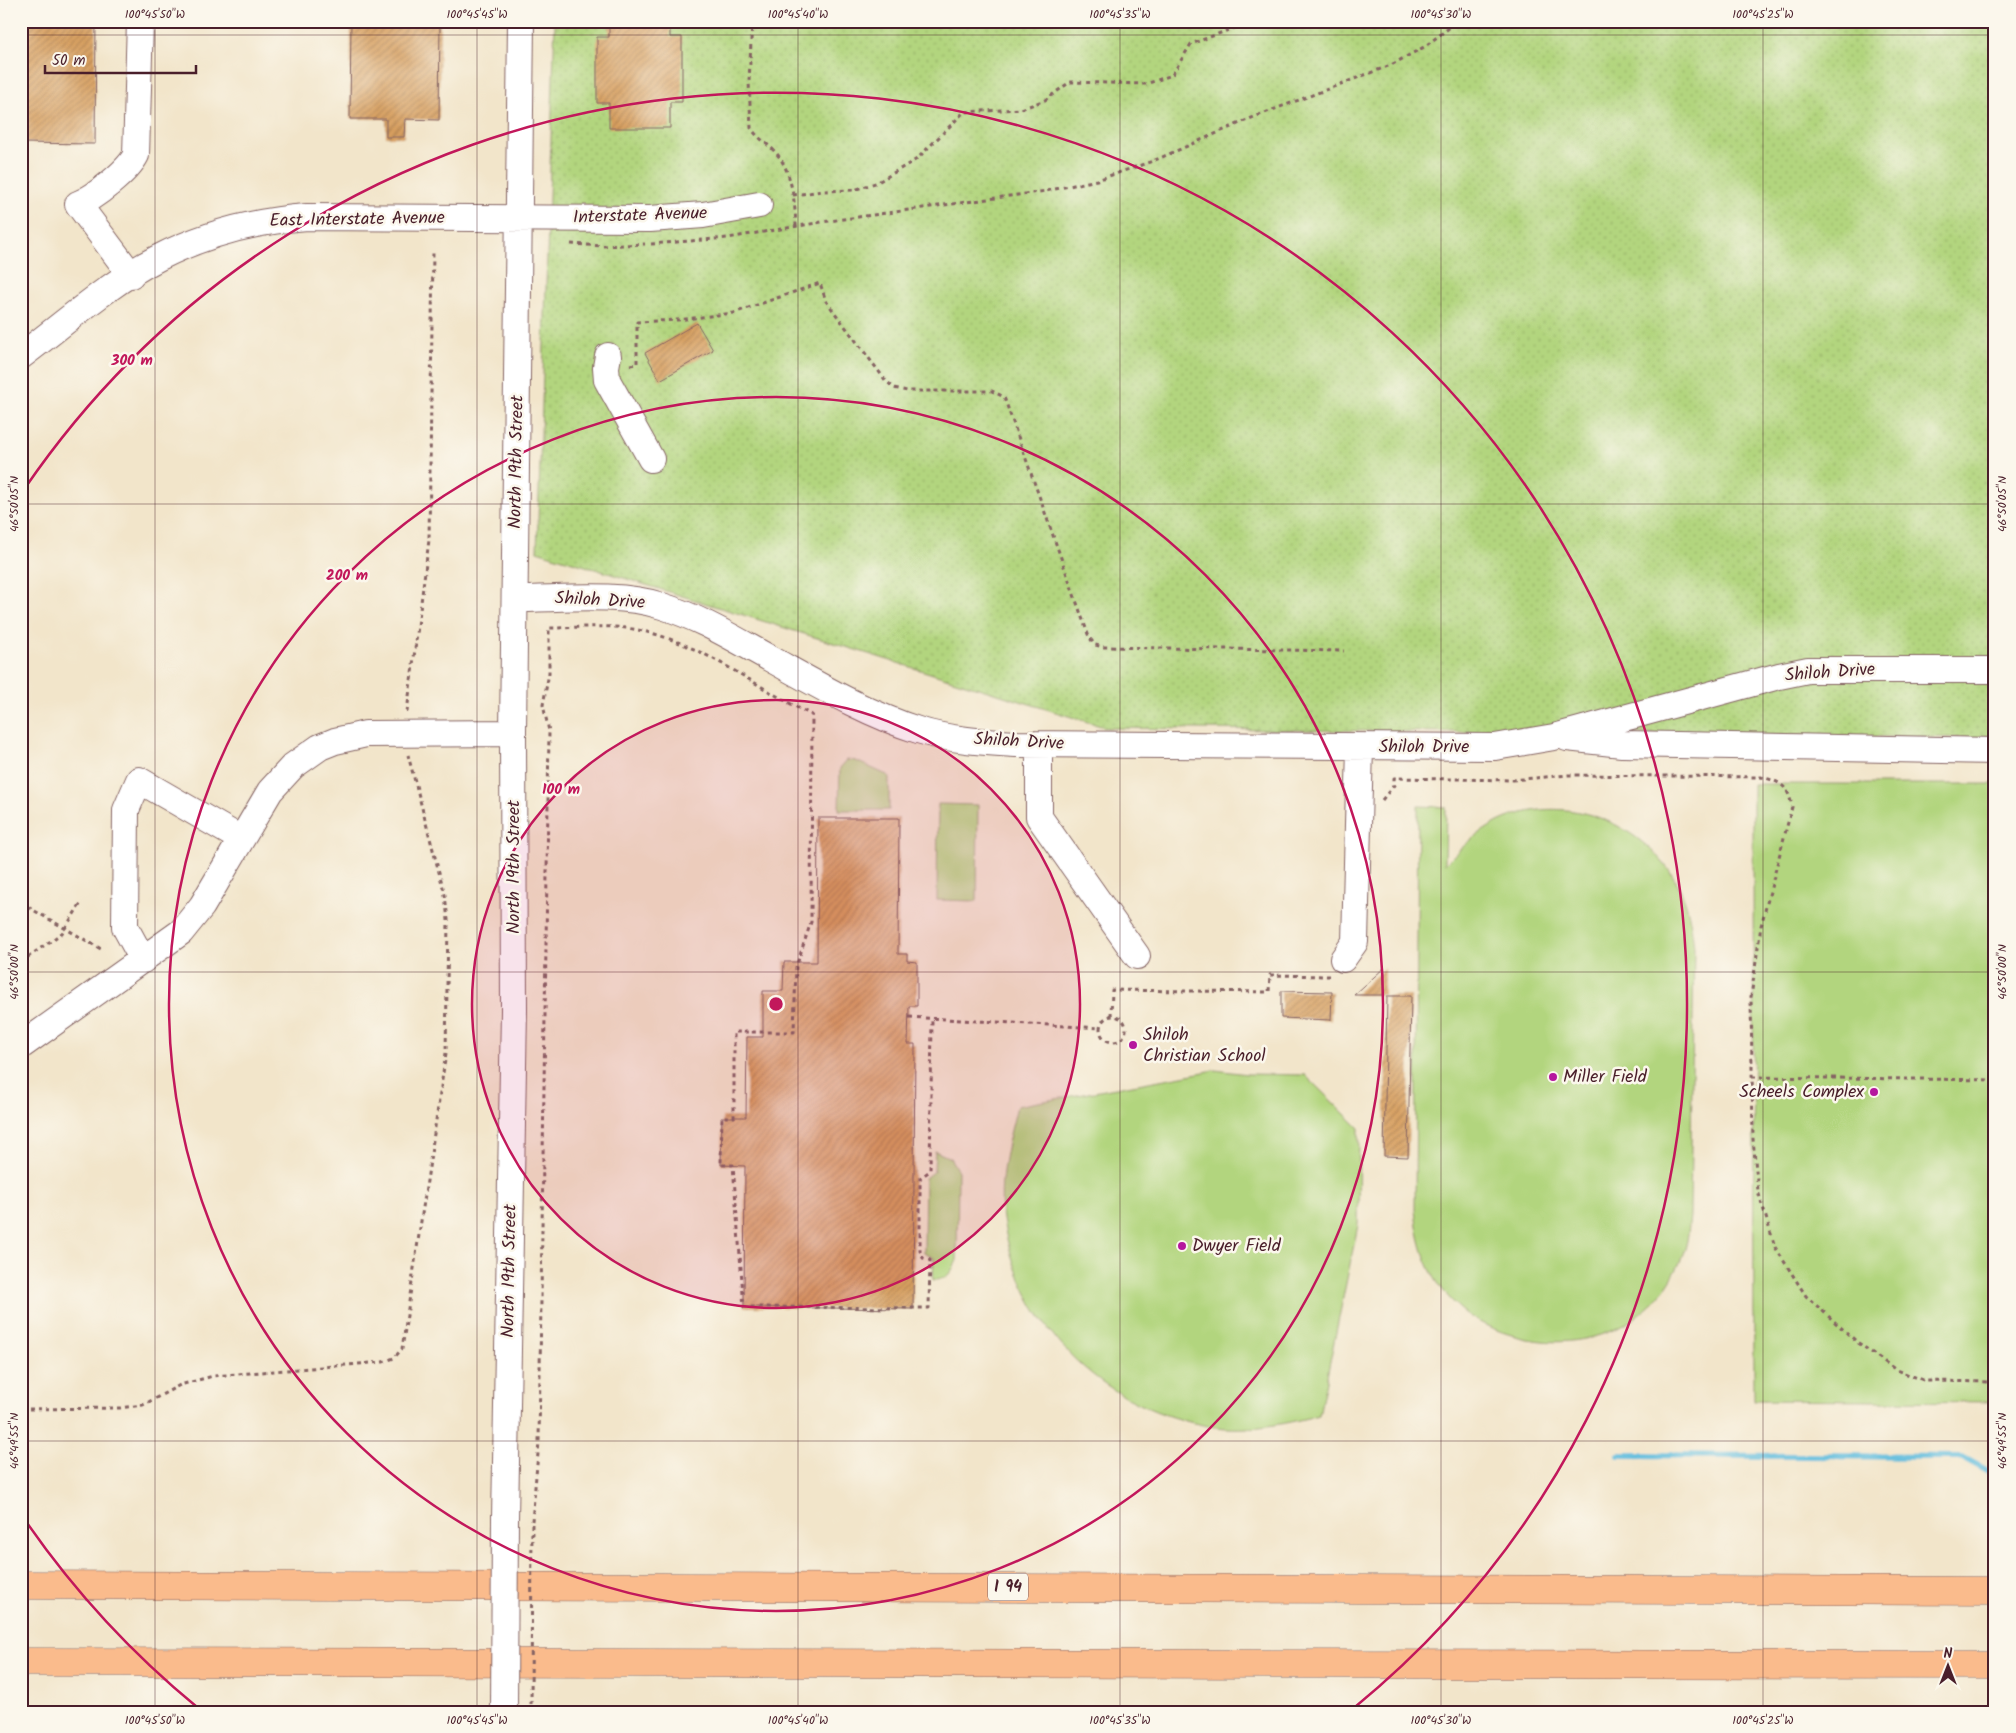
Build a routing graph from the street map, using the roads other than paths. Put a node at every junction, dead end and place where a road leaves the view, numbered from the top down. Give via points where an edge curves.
1 (140, 21) edge
2 (522, 21) edge
3 (759, 205) dead end
4 (520, 218) junction
5 (132, 275) junction
6 (21, 356) edge
7 (607, 361) road end
8 (651, 459) dead end
9 (515, 599) junction
10 (1995, 670) edge
11 (513, 733) junction
12 (1554, 737) junction
13 (1039, 745) junction
14 (1360, 747) junction
15 (1995, 751) edge
16 (241, 838) junction
17 (1137, 956) dead end
18 (143, 960) junction
19 (1338, 968) road end
20 (21, 1046) edge
21 (21, 1585) edge
22 (1995, 1591) edge
23 (21, 1662) edge
24 (1995, 1665) edge
25 (504, 1712) edge

1 - 5 street via 136,155 123,171 78,204
2 - 4 street, North 19th Street
3 - 4 street, Interstate Avenue via 676,218
4 - 5 street, East Interstate Avenue via 307,217 260,222 206,237 156,259
4 - 9 street, North 19th Street
5 - 6 street, East Interstate Avenue
7 - 8 street via 607,380
9 - 11 street, North 19th Street
9 - 13 street, Shiloh Drive via 624,599 660,605 700,620 860,706 918,730 982,742
10 - 12 street, Shiloh Drive via 1808,670
11 - 16 street via 350,736 320,747 282,777
11 - 25 street, North 19th Street, bridge via 514,1010
12 - 14 street, Shiloh Drive via 1495,747
12 - 15 street, Shiloh Drive via 1622,744
13 - 14 street, Shiloh Drive
13 - 17 street via 1039,817
14 - 19 street via 1355,942
16 - 18 street via 192,920
16 - 18 street via 139,780 126,810 126,927
18 - 20 street
21 - 22 highway, I 94
23 - 24 highway

